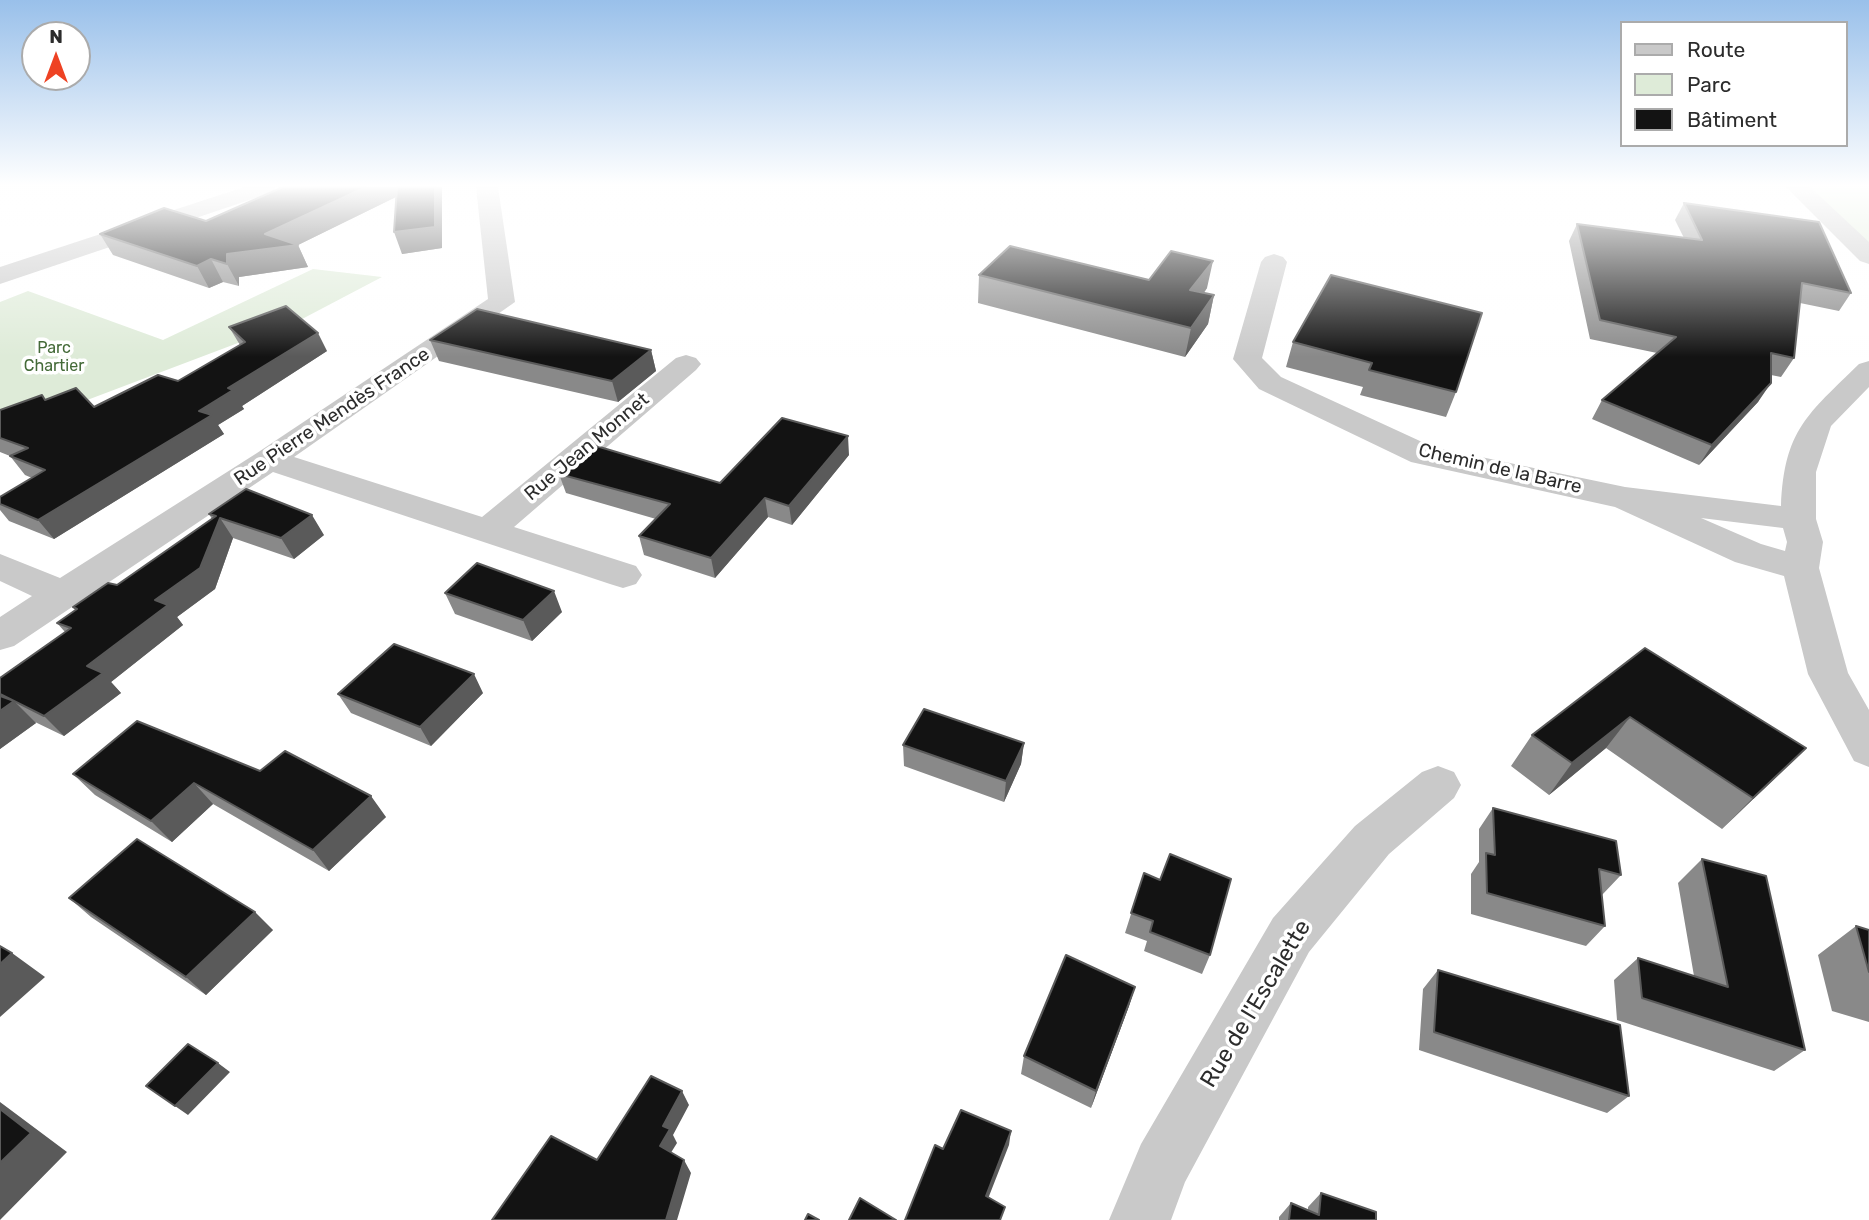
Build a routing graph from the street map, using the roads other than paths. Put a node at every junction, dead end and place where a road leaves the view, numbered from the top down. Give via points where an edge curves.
1 (95, 244) edge
2 (494, 244) edge
3 (1274, 262) dead end
4 (0, 276) edge
5 (686, 364) dead end
6 (1869, 370) edge
7 (269, 460) junction
8 (1625, 498) junction
9 (1798, 519) junction
10 (488, 531) junction
11 (0, 566) edge
12 (1801, 568) junction
13 (623, 575) dead end
14 (63, 595) junction
15 (0, 636) edge
16 (1869, 749) edge
17 (1438, 785) dead end
18 (1140, 1220) edge

1 - 4 street
2 - 7 street, Rue Pierre Mendès France via 502,302
3 - 8 street, Chemin de la Barre via 1247,359 1270,383 1423,455
5 - 10 street, Rue Jean Monnet
6 - 9 street via 1816,423 1799,472
7 - 10 street
7 - 14 street, Rue Pierre Mendès France
8 - 9 street, Chemin de la Barre
8 - 12 street, Chemin de la Barre via 1748,553
9 - 12 street via 1805,542
10 - 13 street
11 - 14 street
12 - 16 street via 1828,674
14 - 15 street, Rue Pierre Mendès France
17 - 18 street, Rue de l'Escalette via 1372,841 1291,936 1162,1165

